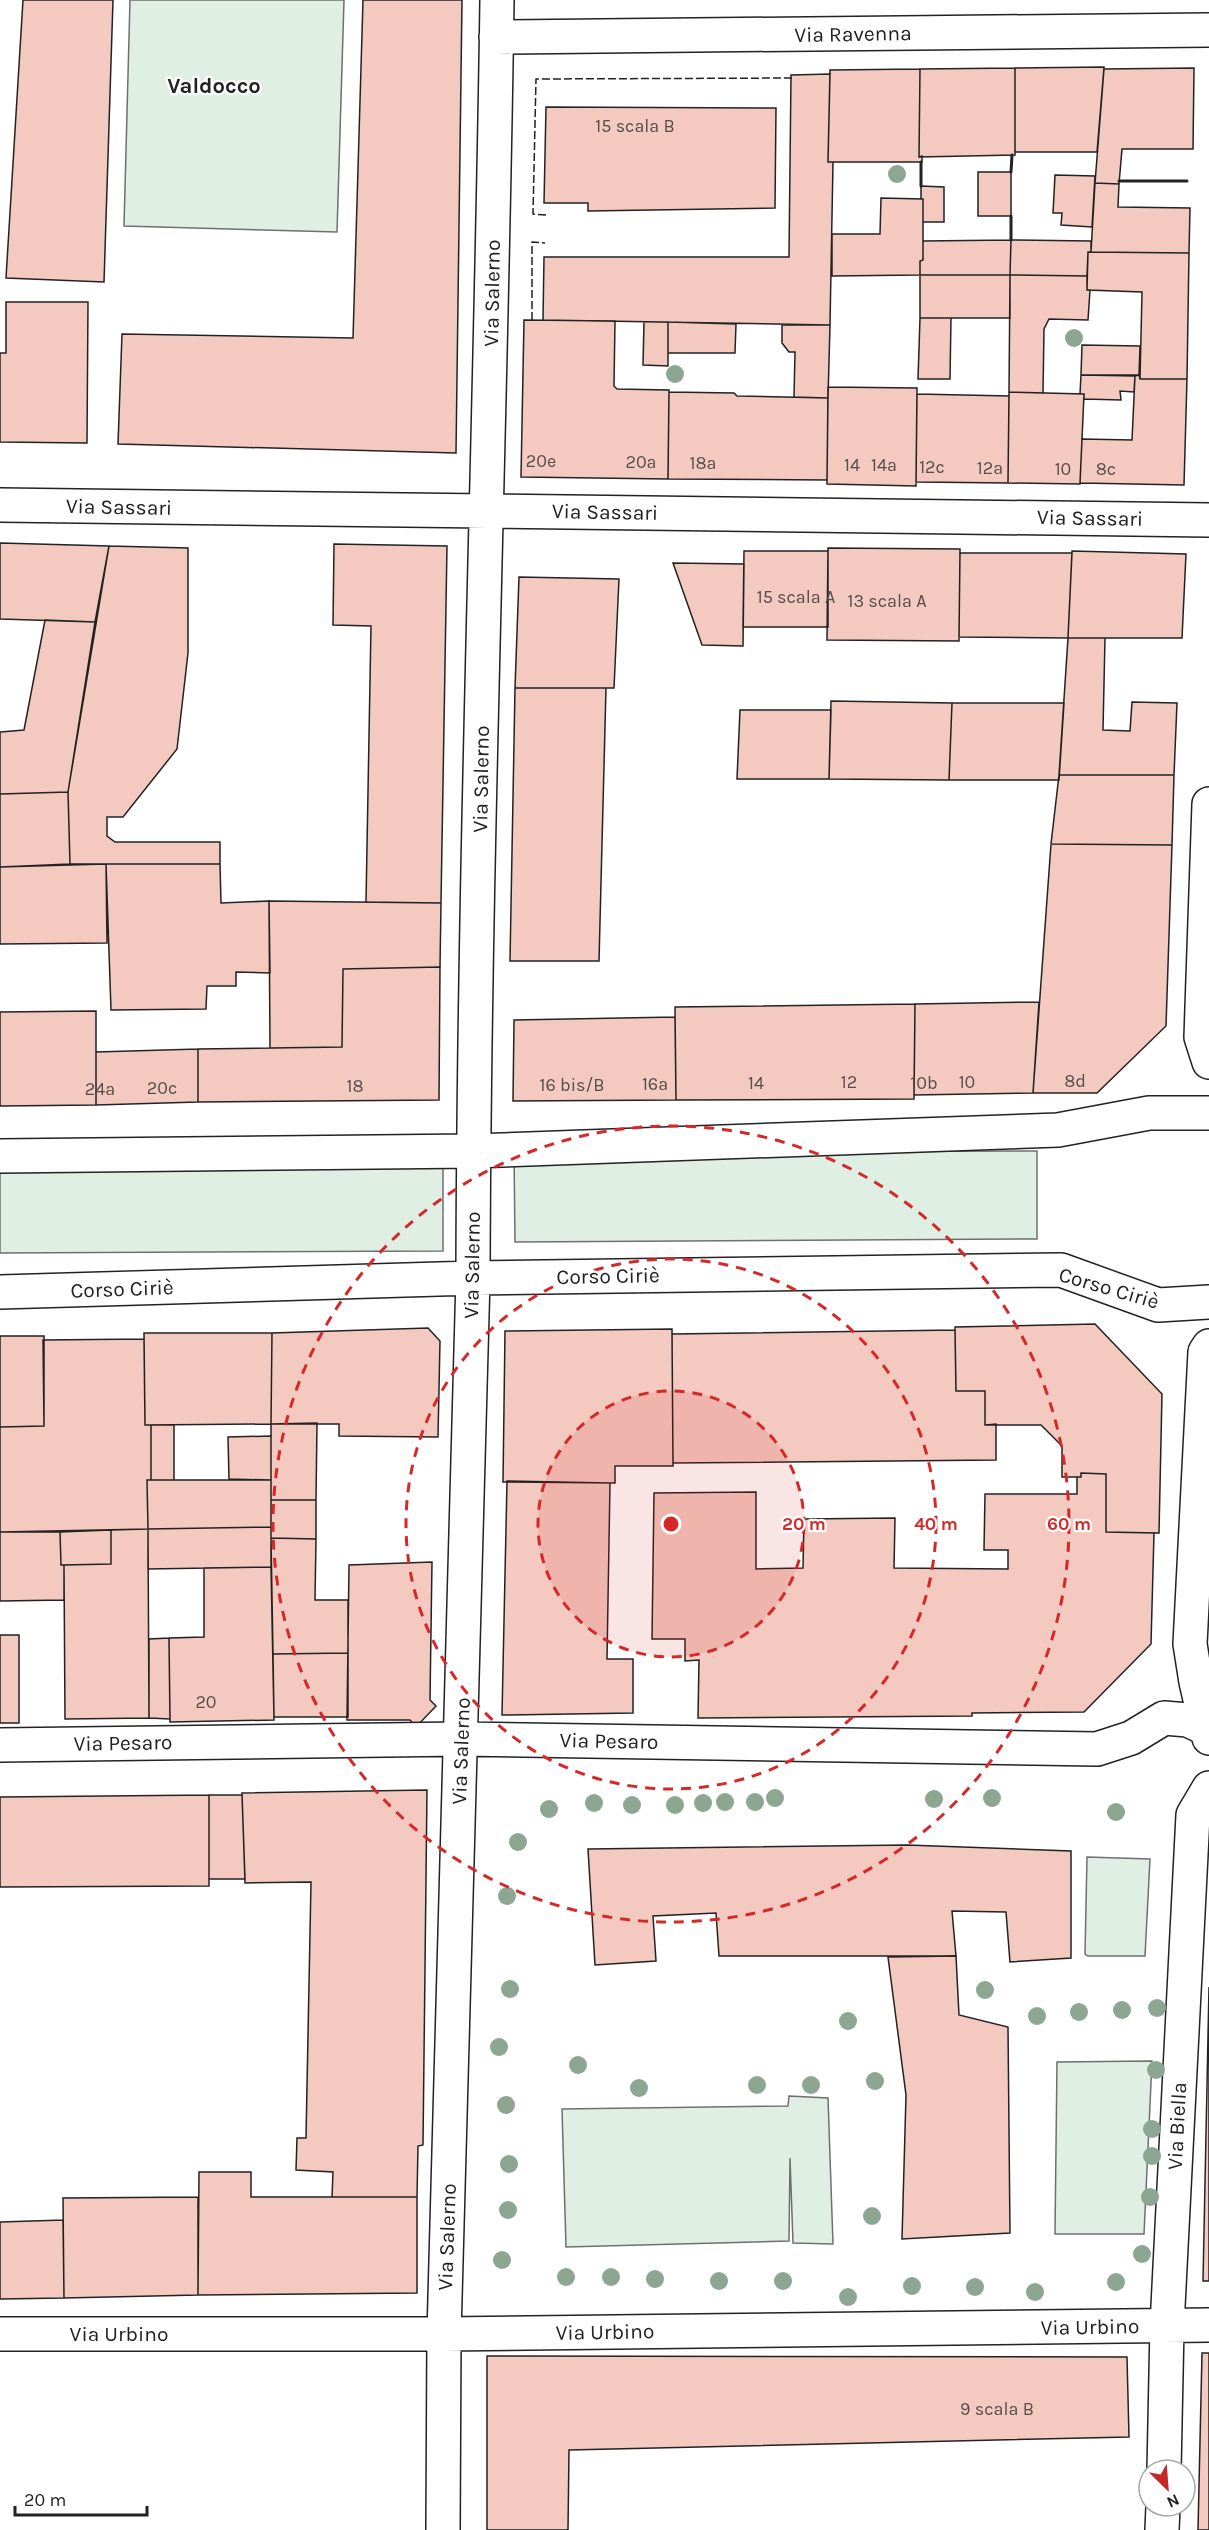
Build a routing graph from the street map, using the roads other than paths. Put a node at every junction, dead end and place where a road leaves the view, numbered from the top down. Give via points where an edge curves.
1 (497, 0) edge
2 (1209, 30) edge
3 (496, 37) junction
4 (0, 505) edge
5 (488, 511) junction
6 (1209, 520) edge
7 (1209, 804) edge
8 (1209, 1062) edge
9 (1209, 1113) edge
10 (473, 1151) junction
11 (0, 1156) edge
12 (473, 1278) junction
13 (0, 1292) edge
14 (1209, 1302) edge
15 (1209, 1346) edge
16 (1208, 1733) edge
17 (461, 1739) junction
18 (0, 1745) edge
19 (1209, 1788) edge
20 (1209, 2325) edge
21 (1167, 2326) junction
22 (0, 2334) edge
23 (444, 2334) junction
24 (1164, 2458) edge
25 (444, 2530) edge

1 - 3 street, Via Salerno
2 - 3 street, Via Ravenna
3 - 5 street, Via Salerno
4 - 5 street, Via Sassari
5 - 6 street, Via Sassari
5 - 10 street, Via Salerno
7 - 8 street via 1201,1037
9 - 10 street via 1149,1113 1058,1130
10 - 11 street
10 - 12 street, Via Salerno
12 - 13 street, Corso Ciriè
12 - 14 street, Corso Ciriè via 1061,1270 1158,1305
12 - 17 street, Via Salerno
15 - 16 street via 1205,1352 1190,1644
16 - 17 street, Via Pesaro via 1188,1720 1164,1718 1131,1738 1097,1749
17 - 18 street, Via Pesaro
17 - 23 street, Via Salerno
19 - 21 street, Via Biella via 1193,1815
20 - 21 street, Via Urbino
21 - 23 street, Via Urbino
21 - 24 street, Via Biella
22 - 23 street, Via Urbino
23 - 25 street, Via Salerno

